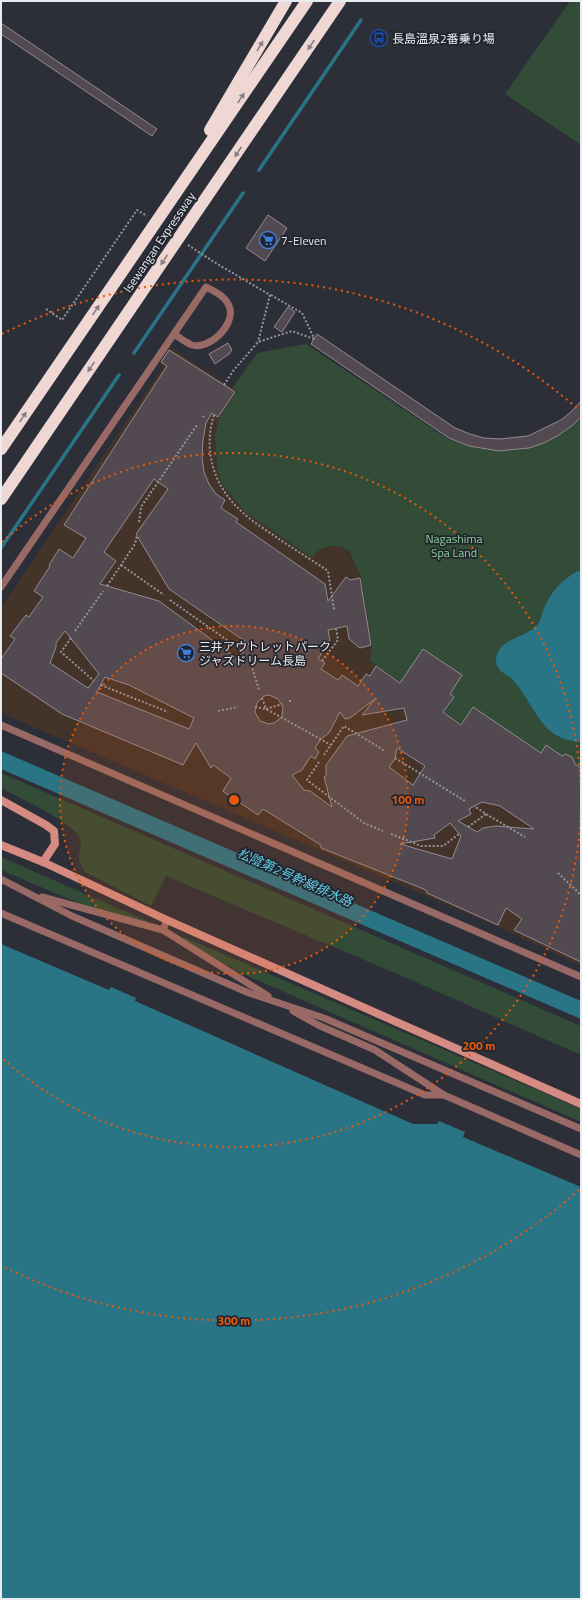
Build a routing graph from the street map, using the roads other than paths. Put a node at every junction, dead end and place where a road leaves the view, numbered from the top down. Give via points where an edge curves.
1 (286, 1) edge
2 (306, 1) edge
3 (342, 1) edge
4 (147, 236) junction
5 (174, 334) junction
6 (1, 449) edge
7 (1, 499) edge
8 (1, 588) edge
9 (1, 725) edge
10 (1, 800) edge
11 (1, 845) edge
12 (43, 862) junction
13 (1, 879) edge
14 (1, 884) edge
15 (24, 891) junction
16 (1, 913) edge
17 (167, 920) junction
18 (163, 930) junction
19 (581, 977) edge
20 (278, 1002) junction
21 (444, 1095) junction
22 (581, 1104) edge
23 (581, 1129) edge
24 (581, 1155) edge

4 -> 1 highway
4 -> 2 highway, Isewangan Expressway
3 -> 7 highway, Isewangan Expressway
6 -> 4 highway, Isewangan Expressway
5 - 5 lane via 206,286 224,297 231,310 228,324 216,338 205,345 192,345
5 - 8 lane
9 - 19 lane
10 - 12 street via 54,831 55,844
11 - 12 street
12 - 17 street
13 - 15 lane
14 - 15 lane
15 - 18 lane
15 - 20 lane via 86,922 249,993
16 - 21 lane via 425,1095
17 - 18 lane
17 - 22 street
18 - 20 lane
20 - 21 lane via 318,1025 375,1050
20 - 23 lane via 324,1018
21 - 24 lane

